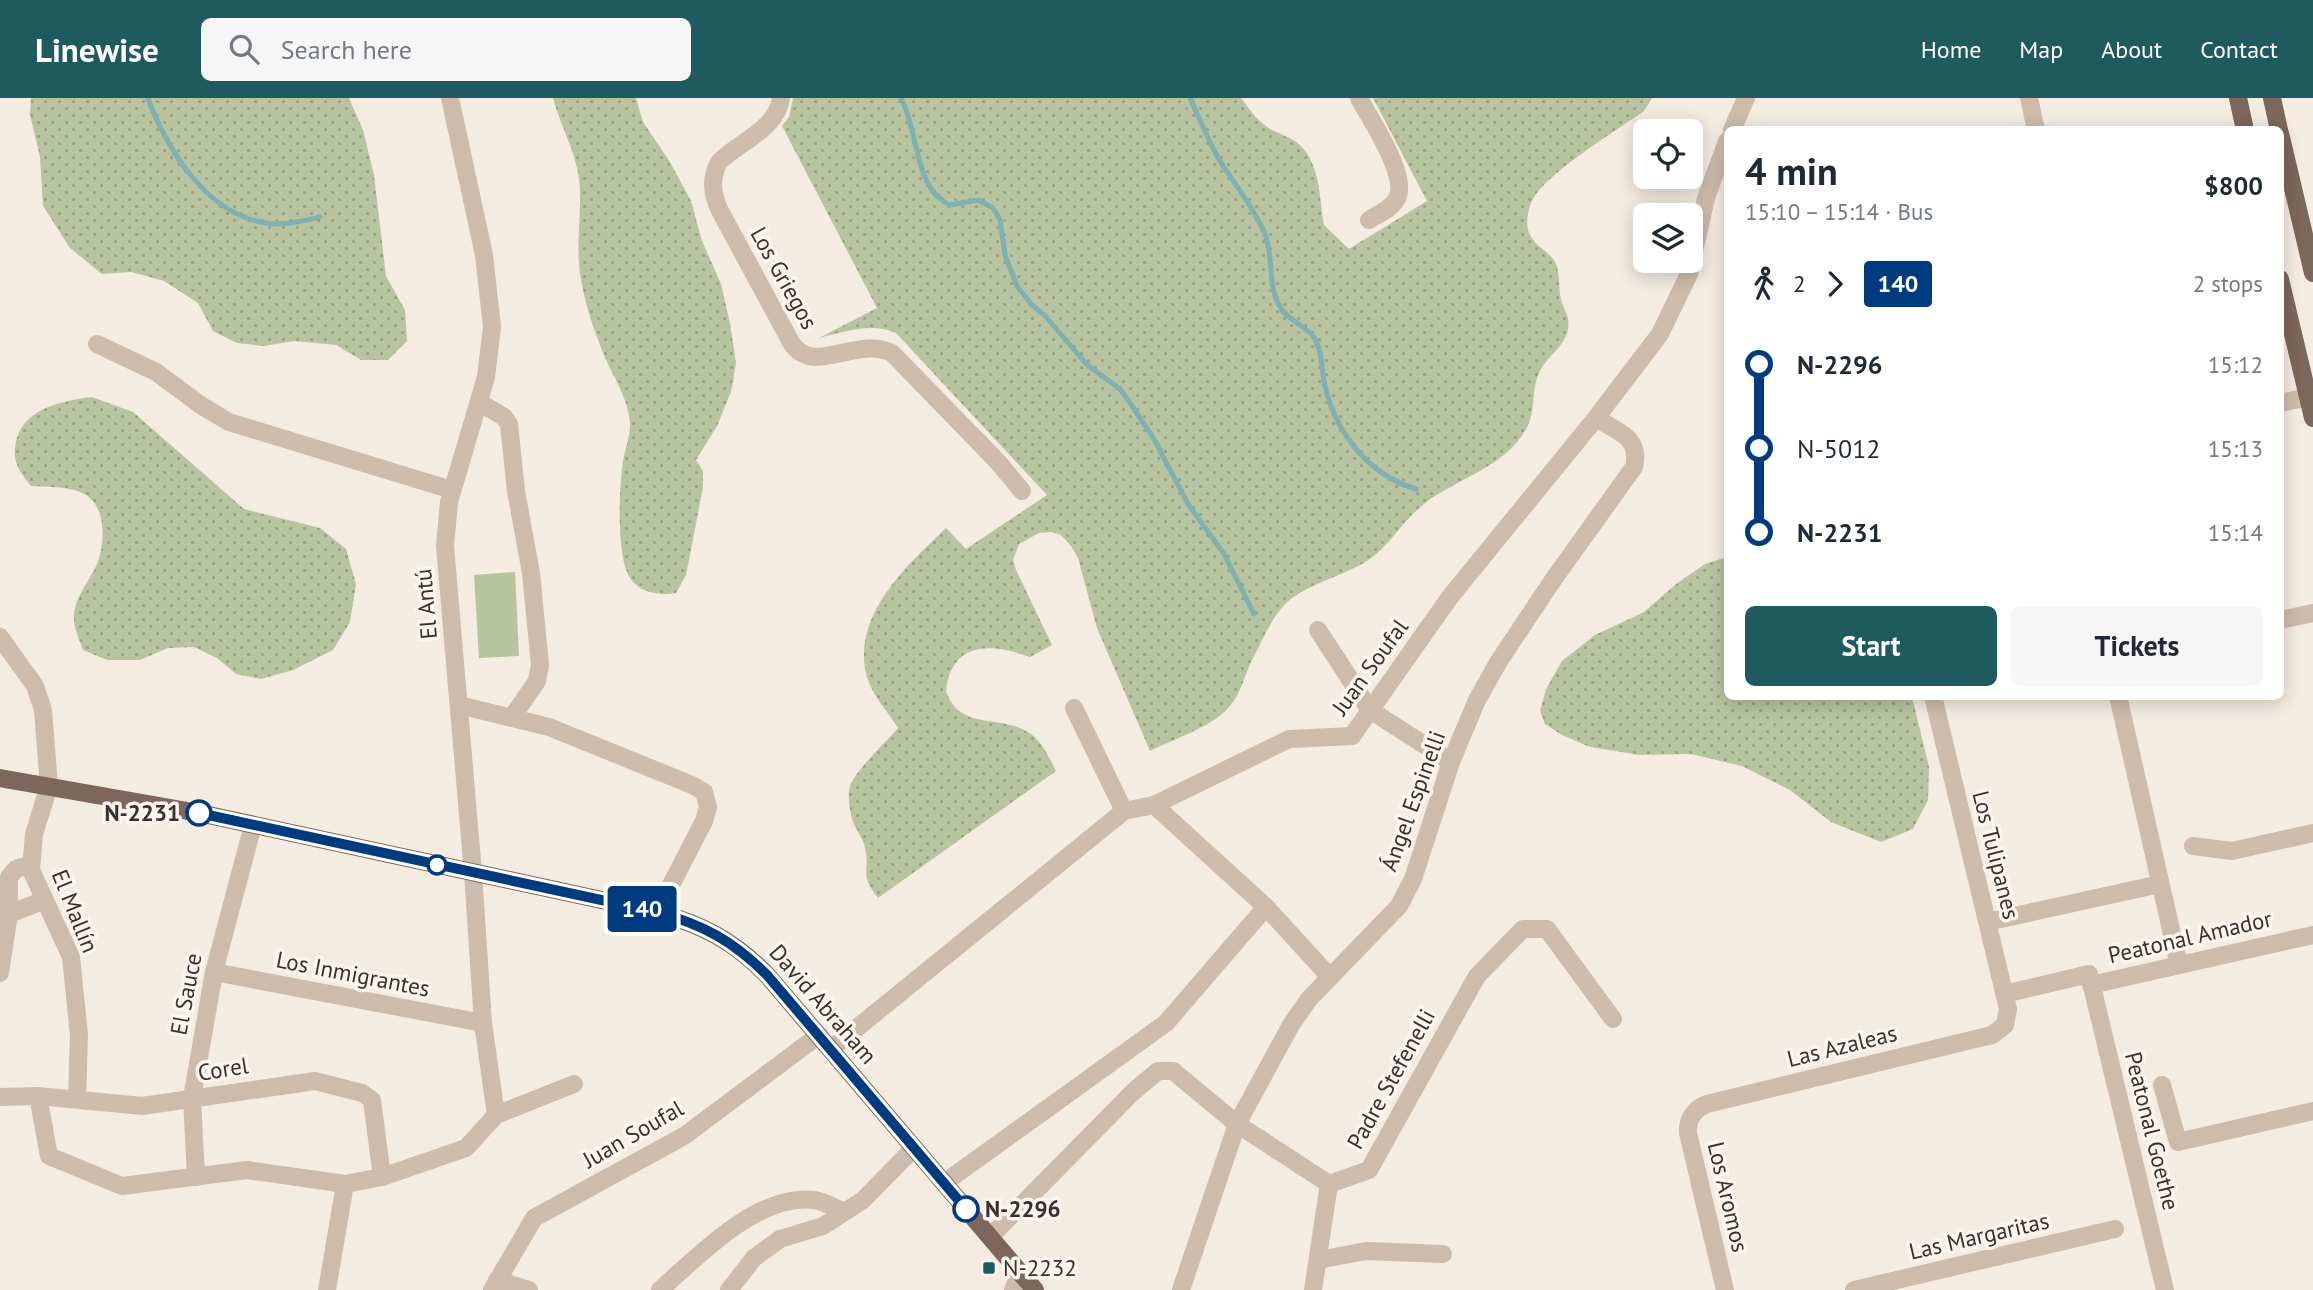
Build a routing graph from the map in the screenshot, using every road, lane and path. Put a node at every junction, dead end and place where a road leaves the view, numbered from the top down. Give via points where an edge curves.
1 (450, 98) edge
2 (781, 98) edge
3 (1359, 98) edge
4 (1746, 98) edge
5 (2029, 98) edge
6 (2238, 98) edge
7 (2272, 98) edge
8 (1734, 126) edge
9 (2035, 126) edge
10 (2244, 126) edge
11 (2279, 126) edge
12 (2284, 148) edge
13 (1724, 149) edge
14 (1369, 220) dead end
15 (2313, 273) edge
16 (2284, 294) edge
17 (97, 344) dead end
18 (2311, 396) edge
19 (478, 402) junction
20 (2284, 402) edge
21 (1596, 418) junction
22 (2313, 418) edge
23 (452, 490) junction
24 (1022, 491) dead end
25 (2313, 613) edge
26 (2284, 619) edge
27 (1318, 630) dead end
28 (0, 636) edge
29 (1934, 700) edge
30 (2119, 700) edge
31 (459, 705) junction
32 (1074, 708) dead end
33 (1370, 710) junction
34 (512, 717) junction
35 (1451, 762) junction
36 (0, 778) edge
37 (50, 786) junction
38 (1154, 805) junction
39 (1124, 811) junction
40 (253, 825) junction
41 (2313, 832) edge
42 (2193, 845) dead end
43 (32, 864) junction
44 (473, 873) junction
45 (2160, 884) junction
46 (45, 900) junction
47 (1266, 907) junction
48 (657, 912) junction
49 (9, 914) junction
50 (1987, 922) junction
51 (2313, 935) edge
52 (2179, 965) junction
53 (214, 972) junction
54 (0, 973) edge
55 (1330, 977) junction
56 (2091, 985) junction
57 (2005, 994) junction
58 (1613, 1019) dead end
59 (483, 1023) junction
60 (2006, 1025) joint
61 (825, 1042) junction
62 (574, 1084) dead end
63 (2162, 1085) dead end
64 (38, 1096) junction
65 (0, 1097) edge
66 (192, 1098) junction
67 (77, 1100) junction
68 (2313, 1111) edge
69 (496, 1115) junction
70 (1691, 1116) joint
71 (1237, 1124) junction
72 (914, 1148) junction
73 (196, 1177) junction
74 (382, 1177) junction
75 (944, 1183) junction
76 (345, 1184) junction
77 (1329, 1184) junction
78 (844, 1212) junction
79 (2115, 1229) dead end
80 (990, 1237) junction
81 (1443, 1254) dead end
82 (1318, 1260) junction
83 (1020, 1272) junction
84 (494, 1285) edge
85 (327, 1290) edge
86 (529, 1290) edge
87 (660, 1290) edge
88 (729, 1290) edge
89 (1013, 1290) edge
90 (1035, 1290) edge
91 (1181, 1290) edge
92 (1313, 1290) edge
93 (1725, 1290) edge
94 (1854, 1290) edge
95 (2165, 1290) edge

1 - 19 street, El Antú via 491,306 489,361
2 - 24 street, Los Griegos via 769,122 719,162 712,190 792,344 811,359 859,348 892,353
3 - 14 street via 1400,186 1395,202
4 - 8 street
5 - 9 street
6 - 10 main road
7 - 11 main road
12 - 15 main road
13 - 21 street, Juan Soufal via 1706,198 1689,274 1660,334
16 - 18 main road
17 - 23 street via 156,372 229,422
18 - 20 street
18 - 22 main road
19 - 23 street, El Antú
19 - 34 street via 509,424 531,573 539,676
21 - 33 street, Juan Soufal via 1450,597
21 - 35 street, Ángel Espinelli via 1634,443 1634,467 1499,661 1477,699
23 - 31 street, El Antú via 446,546
25 - 26 street
27 - 33 street
28 - 37 street via 35,686 43,710
29 - 50 street, Los Tulipanes
30 - 45 street
31 - 34 street
31 - 44 street, El Antú
32 - 39 street
33 - 35 street
33 - 38 street, Juan Soufal via 1352,736 1289,739
34 - 48 street via 569,734 704,792 708,807 704,821
35 - 55 street, Ángel Espinelli via 1424,849 1399,906
36 - 37 main road, David Abraham
37 - 40 main road, David Abraham
37 - 43 street, El Mallín via 34,834
38 - 39 street, Juan Soufal
38 - 47 street
39 - 61 street, Juan Soufal
40 - 44 main road, David Abraham
40 - 53 street, El Sauce
41 - 42 street via 2232,851
43 - 46 street, El Mallín
43 - 49 street via 16,869 9,877
44 - 48 main road, David Abraham
44 - 59 street, El Antú
45 - 50 street
45 - 52 street
46 - 49 street
46 - 67 street, El Mallín via 71,957 79,1035
47 - 55 street
47 - 75 street via 1166,1023
48 - 61 main road, David Abraham via 729,941 767,975
49 - 54 street
50 - 57 street, Los Tulipanes
51 - 52 street, Peatonal Amador
52 - 56 street, Peatonal Amador
53 - 59 street, Los Inmigrantes
53 - 66 street, El Sauce
55 - 71 street, Ángel Espinelli via 1291,1025
56 - 57 street, Peatonal Amador via 2089,974
56 - 95 street, Peatonal Goethe
57 - 60 street, Los Tulipanes
58 - 77 street, Padre Stefenelli via 1548,929 1524,929 1477,976 1369,1170
59 - 69 street, El Antú
60 - 70 street, Las Azaleas via 1992,1035 1707,1104
61 - 72 main road, David Abraham
61 - 84 street, Juan Soufal via 684,1136 534,1218
62 - 69 street
63 - 68 street via 2178,1142
64 - 65 street, Corel
64 - 67 street, Corel
64 - 73 street via 50,1156 122,1186
66 - 67 street, Corel via 142,1106
66 - 73 street, El Sauce
66 - 74 street, Corel via 315,1081 362,1093 375,1109
69 - 74 street via 466,1149
70 - 93 street, Los Aromos via 1688,1133
71 - 77 street
71 - 80 street via 1173,1071 1158,1071
71 - 91 street, Ángel Espinelli
72 - 75 main road, David Abraham
72 - 78 street via 863,1200
73 - 76 street via 247,1170
74 - 76 street
75 - 80 main road, David Abraham
76 - 85 street
77 - 82 street
78 - 87 street via 816,1200 776,1205 726,1231
78 - 88 street via 823,1226 780,1239 754,1258
79 - 94 street, Las Margaritas
80 - 83 main road, David Abraham
81 - 82 street via 1366,1251
82 - 92 street
83 - 89 street
83 - 90 main road, David Abraham
84 - 86 street

